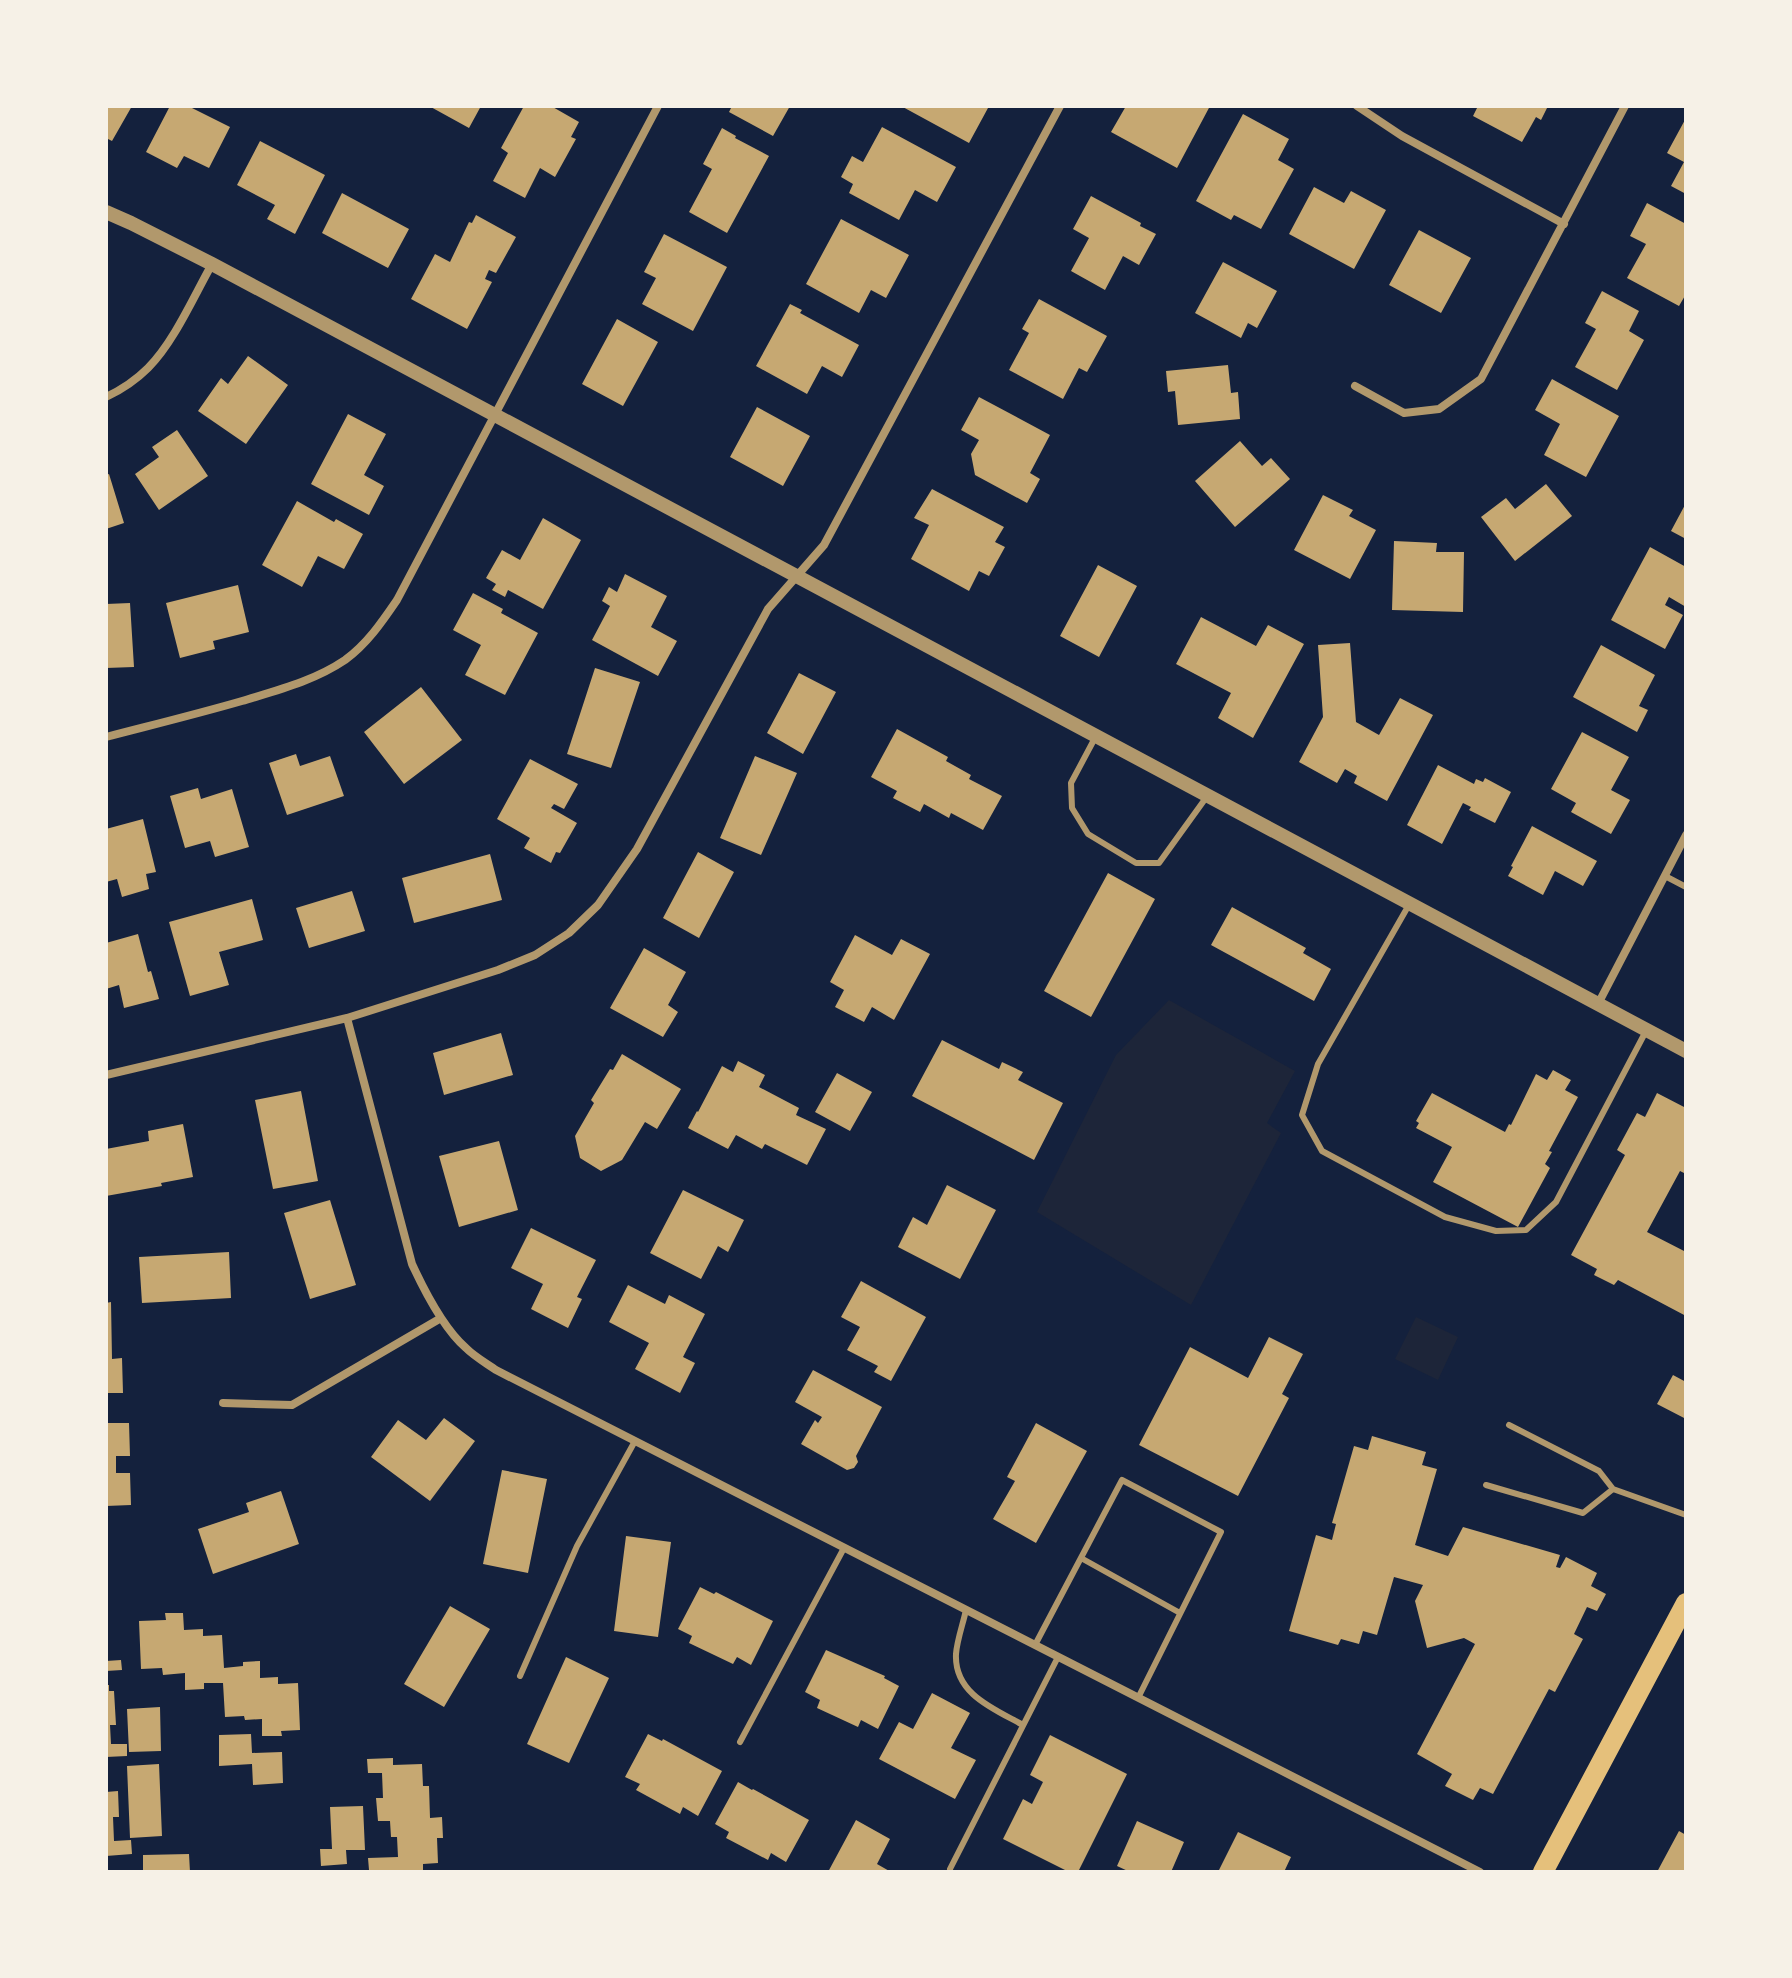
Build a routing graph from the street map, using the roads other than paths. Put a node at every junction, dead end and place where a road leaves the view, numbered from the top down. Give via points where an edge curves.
1 (658, 106) edge
2 (1060, 106) edge
3 (1357, 106) edge
4 (1625, 106) edge
5 (106, 212) edge
6 (1564, 224) junction
7 (212, 264) junction
8 (1355, 386) dead end
9 (106, 397) edge
10 (496, 415) junction
11 (797, 576) junction
12 (1096, 736) junction
13 (106, 737) edge
14 (1208, 795) junction
15 (1686, 835) edge
16 (1665, 876) junction
17 (1686, 887) edge
18 (1410, 903) junction
19 (1598, 1004) junction
20 (347, 1018) junction
21 (1647, 1030) junction
22 (1686, 1051) edge
23 (106, 1075) edge
24 (441, 1318) junction
25 (223, 1403) dead end
26 (1509, 1425) dead end
27 (635, 1441) junction
28 (1486, 1485) dead end
29 (1613, 1489) junction
30 (1686, 1515) edge
31 (844, 1548) junction
32 (1081, 1558) junction
33 (1686, 1603) edge
34 (966, 1610) junction
35 (1180, 1613) junction
36 (1035, 1645) junction
37 (1058, 1657) junction
38 (520, 1676) dead end
39 (1138, 1698) junction
40 (1023, 1725) junction
41 (740, 1742) dead end
42 (950, 1869) dead end
43 (1480, 1872) edge
44 (1543, 1872) edge

1 - 10 street
2 - 11 street via 824,545
3 - 6 street
4 - 6 street
5 - 7 street
6 - 8 street via 1481,379 1439,409 1404,413
7 - 9 street via 148,368
7 - 10 street
10 - 11 street
10 - 13 street via 397,600 376,631 346,659 277,690
11 - 12 street
11 - 20 street via 768,609 637,849 579,924 535,955 498,970
12 - 14 street
12 - 14 lane via 1071,783 1072,808 1088,834 1136,863 1159,863
14 - 18 street
15 - 16 street
16 - 17 lane
16 - 19 street
18 - 19 street
18 - 21 lane via 1318,1064 1302,1115 1322,1151 1445,1217 1496,1231 1526,1230 1556,1202
19 - 21 street
20 - 23 street
20 - 24 street via 412,1264
21 - 22 street
24 - 25 street via 292,1405
24 - 27 street via 464,1348 496,1370
26 - 29 lane via 1599,1471
27 - 31 street
27 - 38 lane via 577,1546
28 - 29 lane via 1583,1513
29 - 30 lane
31 - 34 street
31 - 41 lane
32 - 35 lane
32 - 35 lane via 1122,1480 1221,1532
32 - 36 lane
33 - 44 main road
34 - 36 street
34 - 40 lane via 956,1655 959,1676 976,1699
35 - 39 lane
36 - 37 street
37 - 39 street
37 - 40 lane
39 - 43 street
40 - 42 lane

